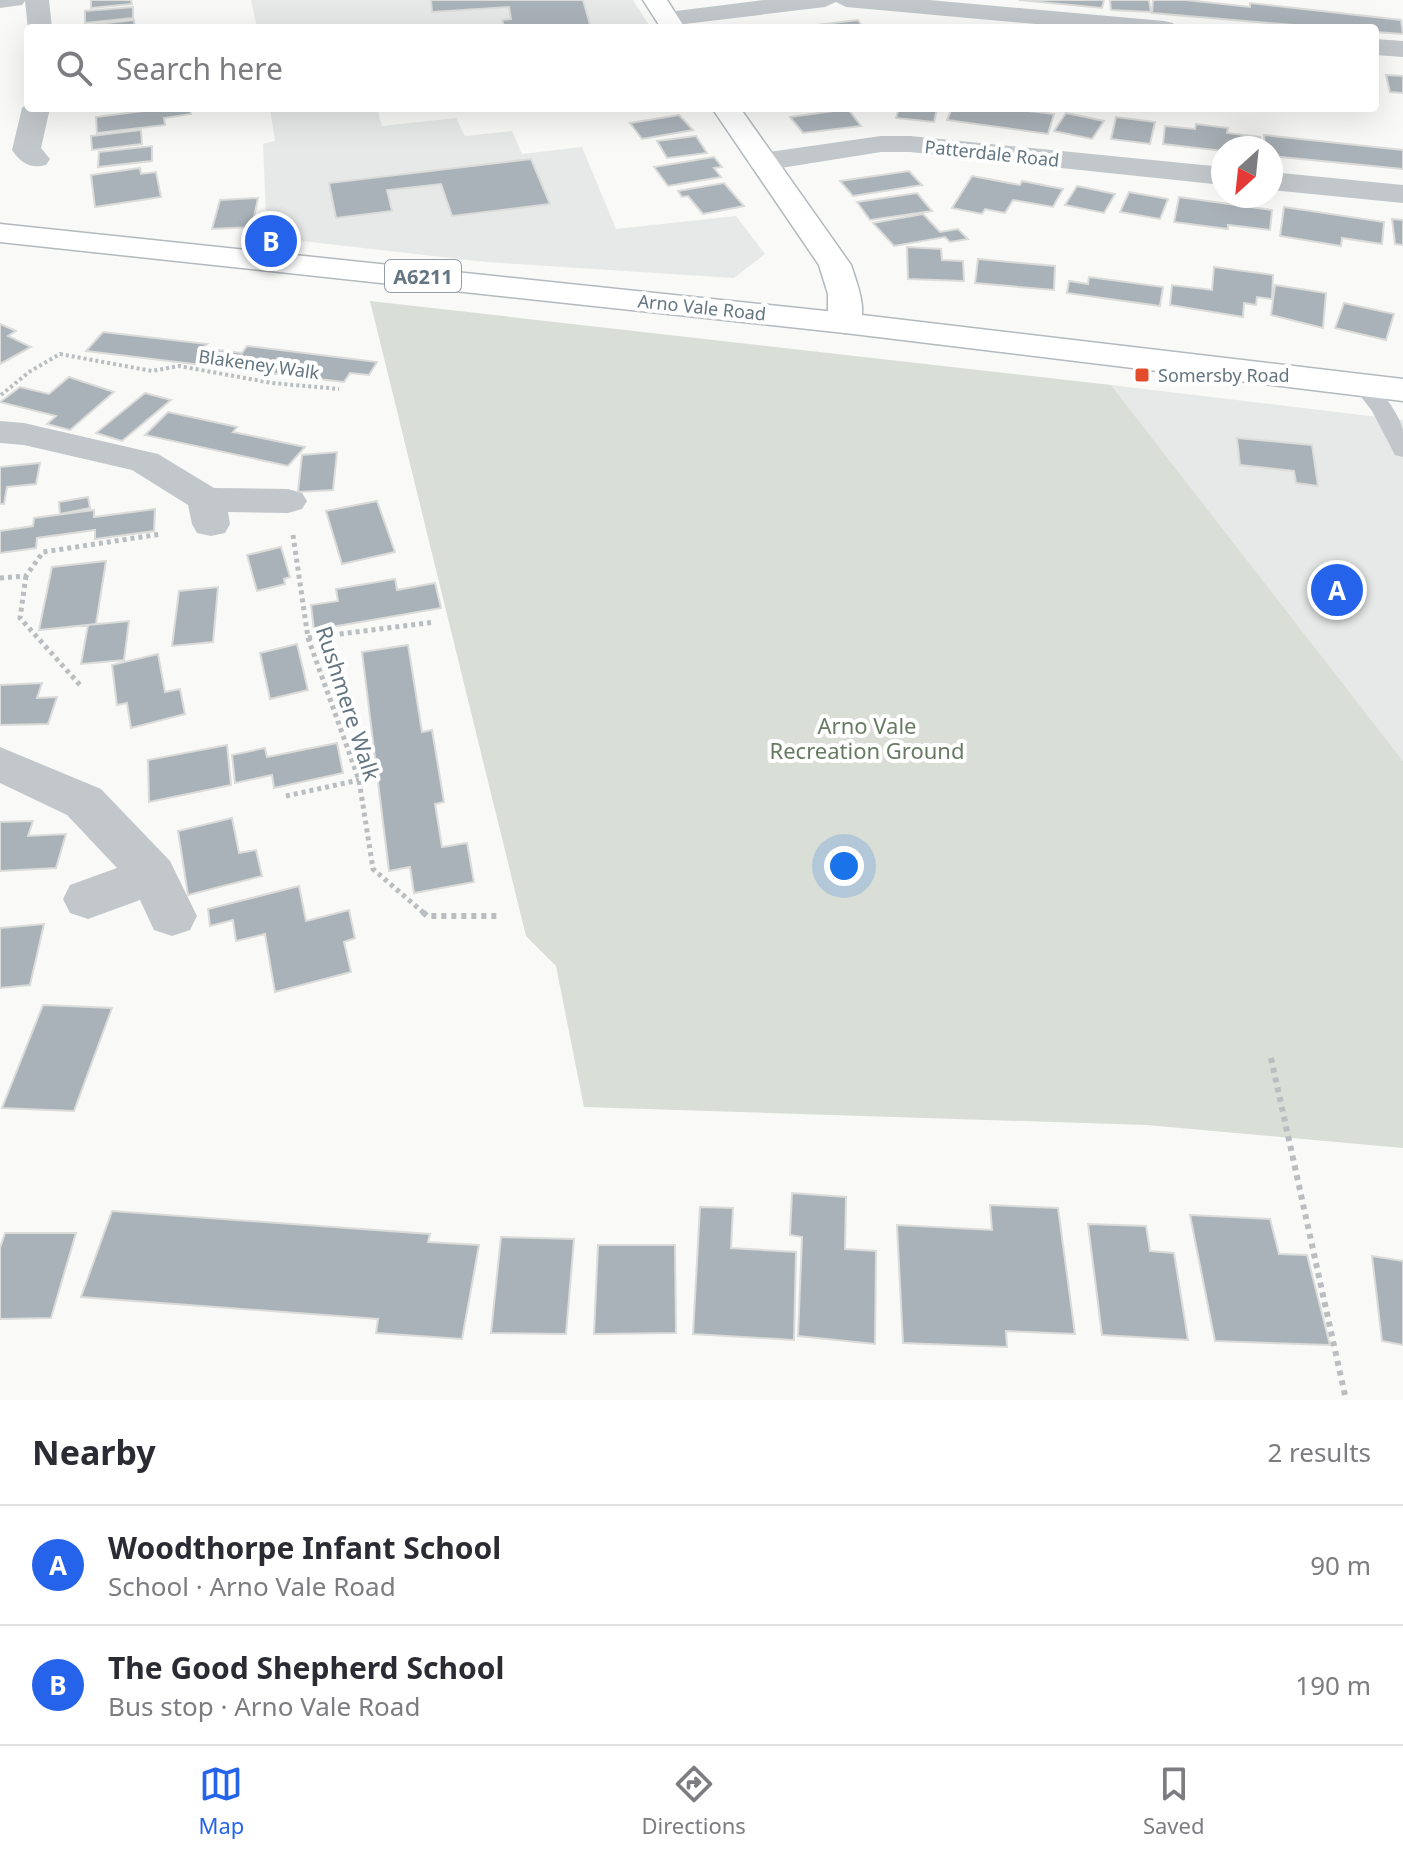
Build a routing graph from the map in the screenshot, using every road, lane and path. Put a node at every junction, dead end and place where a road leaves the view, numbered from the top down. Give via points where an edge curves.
1 (14, 0) edge
2 (37, 0) edge
3 (825, 0) edge
4 (846, 0) edge
5 (0, 1) edge
6 (665, 16) edge
7 (40, 24) edge
8 (1119, 24) edge
9 (1379, 47) edge
10 (1403, 49) edge
11 (35, 112) edge
12 (729, 112) edge
13 (21, 154) edge
14 (762, 162) junction
15 (1211, 175) edge
16 (1283, 182) edge
17 (1403, 194) edge
18 (0, 233) edge
19 (845, 323) junction
20 (1362, 385) junction
21 (339, 389) dead end
22 (1403, 390) edge
23 (0, 396) edge
24 (0, 432) edge
25 (1403, 450) edge
26 (288, 501) joint
27 (161, 534) dead end
28 (26, 576) junction
29 (0, 578) edge
30 (435, 622) dead end
31 (308, 638) junction
32 (80, 685) dead end
33 (0, 764) edge
34 (359, 780) junction
35 (286, 796) dead end
36 (88, 899) dead end
37 (498, 916) dead end
38 (1271, 1058) dead end
39 (1346, 1400) edge

1 - 5 street
2 - 7 street
3 - 6 street
4 - 8 street
9 - 10 street
11 - 13 street
12 - 14 main road
14 - 15 street, Patterdale Road via 910,144
14 - 19 main road via 835,265
16 - 17 street
18 - 19 main road, Arno Vale Road / A6211
19 - 20 main road, Arno Vale Road / A6211
20 - 22 main road, Arno Vale Road / A6211
20 - 25 lane via 1382,409
21 - 23 path, Blakeney Walk via 179,366 152,371 60,354
24 - 26 street via 145,462 209,512
26 - 31 path, Rushmere Walk
27 - 28 path via 43,552
28 - 29 path
28 - 32 path via 20,618
30 - 31 path
31 - 34 path, Rushmere Walk
33 - 36 street via 84,802 162,896
34 - 35 path
34 - 37 path, Rushmere Walk via 373,869 427,916
38 - 39 path

